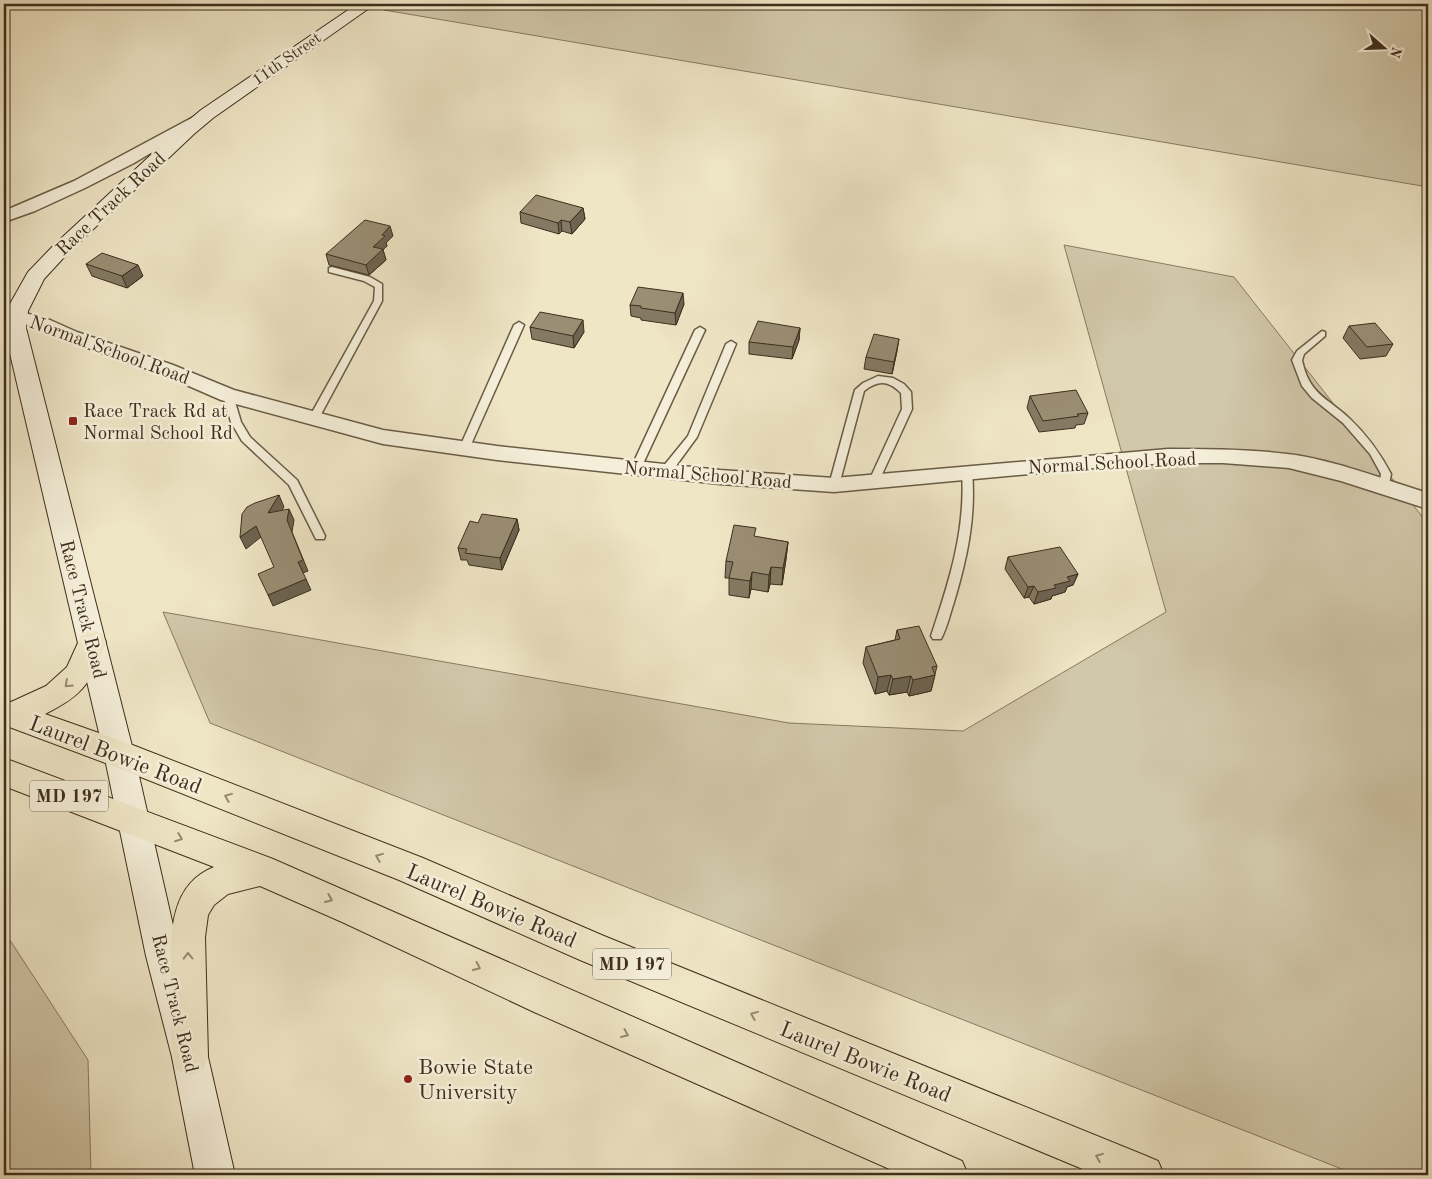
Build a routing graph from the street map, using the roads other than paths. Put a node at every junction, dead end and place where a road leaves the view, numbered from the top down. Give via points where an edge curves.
1 (367, 4) edge
2 (206, 114) junction
3 (4, 217) edge
4 (332, 270) dead end
5 (10, 314) edge
6 (518, 325) dead end
7 (700, 330) dead end
8 (1322, 334) dead end
9 (731, 344) dead end
10 (228, 395) junction
11 (314, 418) junction
12 (464, 448) junction
13 (636, 468) junction
14 (666, 471) junction
15 (967, 472) junction
16 (874, 482) junction
17 (834, 485) junction
18 (1384, 486) junction
19 (1428, 501) edge
20 (320, 536) dead end
21 (937, 636) dead end
22 (92, 642) junction
23 (8, 713) edge
24 (119, 754) junction
25 (4, 772) edge
26 (134, 820) junction
27 (261, 870) junction
28 (190, 1057) junction
29 (215, 1175) edge
30 (948, 1175) edge
31 (1144, 1175) edge

1 - 2 main road, 11th Street
2 - 3 street via 82,184
2 - 5 main road, Race Track Road via 61,249 35,276
4 - 11 lane via 367,279 379,286 378,301
5 - 10 street, Normal School Road via 166,369
5 - 22 main road, Race Track Road
6 - 12 lane
7 - 13 lane
8 - 18 lane via 1297,360 1305,384 1374,452 1386,474
9 - 14 lane via 692,437
10 - 11 street, Normal School Road
10 - 20 lane via 236,422 246,439 293,483
11 - 12 street, Normal School Road via 383,437
12 - 13 street, Normal School Road
13 - 14 street, Normal School Road
14 - 17 street, Normal School Road
15 - 16 street, Normal School Road
15 - 18 street, Normal School Road via 1141,458 1223,456 1289,461
15 - 21 lane via 970,491 968,518 960,565
16 - 17 street, Normal School Road
16 - 17 lane via 907,409 906,392 897,382 883,378 870,381 860,390
18 - 19 street, Normal School Road
22 -> 23 main road via 78,675 56,695
22 - 24 main road, Race Track Road
23 - 24 main road, Laurel Bowie Road / MD 197
24 - 26 main road, Race Track Road
31 -> 24 main road, Laurel Bowie Road / MD 197 via 602,952 411,869
25 - 26 main road, MD 197
26 -> 27 main road, MD 197
26 - 28 main road, Race Track Road via 163,956
28 -> 27 main road via 188,937 192,911 202,894 219,881
27 -> 30 main road, MD 197
28 - 29 main road, Race Track Road

